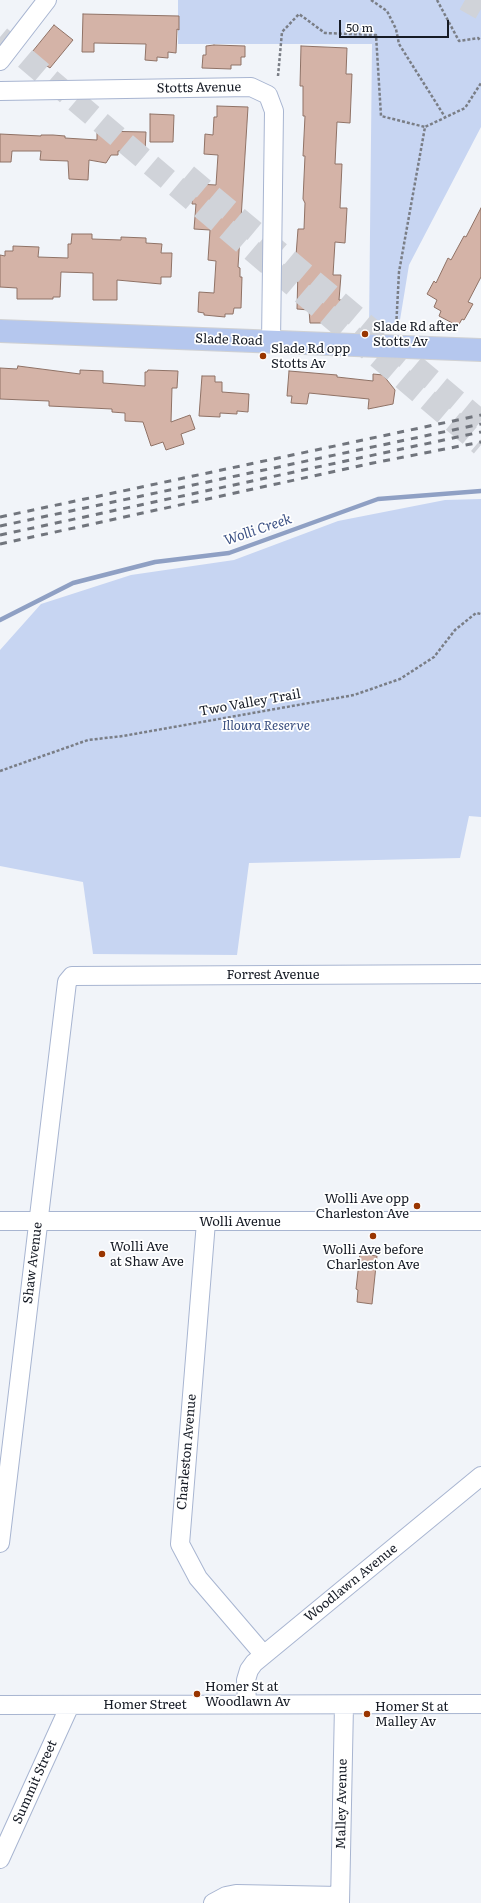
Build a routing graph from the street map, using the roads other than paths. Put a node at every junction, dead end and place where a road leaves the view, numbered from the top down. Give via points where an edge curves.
1 (46, 0) edge
2 (0, 61) edge
3 (0, 91) edge
4 (0, 331) edge
5 (271, 342) junction
6 (481, 350) edge
7 (481, 974) edge
8 (67, 982) joint
9 (0, 1221) edge
10 (481, 1221) edge
11 (38, 1222) junction
12 (206, 1222) junction
13 (481, 1476) edge
14 (0, 1544) edge
15 (264, 1655) junction
16 (247, 1704) junction
17 (481, 1704) edge
18 (0, 1705) edge
19 (70, 1705) junction
20 (344, 1705) junction
21 (0, 1859) edge
22 (340, 1899) edge
23 (213, 1903) edge

1 - 2 street
3 - 5 street, Stotts Avenue via 251,87 268,95 274,111
4 - 5 main road, Slade Road
5 - 6 main road, Slade Road
7 - 8 street, Forrest Avenue via 72,976
8 - 11 street, Shaw Avenue
9 - 11 street, Wolli Avenue
10 - 12 street, Wolli Avenue
11 - 12 street, Wolli Avenue
11 - 14 street, Shaw Avenue
12 - 15 street, Charleston Avenue via 180,1544 198,1578
13 - 15 street, Woodlawn Avenue
15 - 16 street, Woodlawn Avenue via 249,1670 246,1680
16 - 19 street, Homer Street
16 - 20 street, Homer Street
17 - 20 street, Homer Street
18 - 19 street, Homer Street
19 - 21 street, Summit Street
20 - 22 street, Malley Avenue
22 - 23 street via 236,1894

